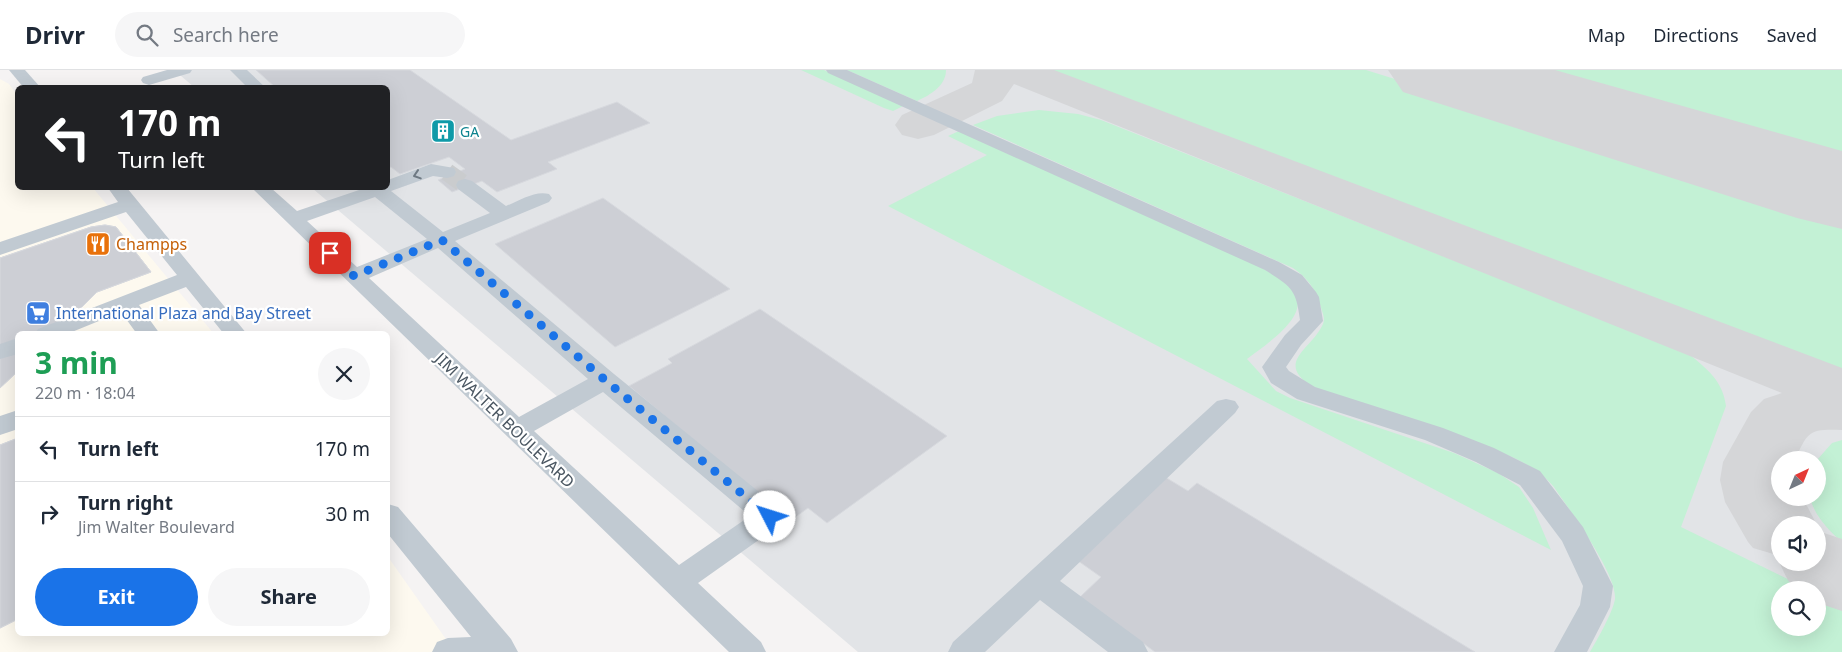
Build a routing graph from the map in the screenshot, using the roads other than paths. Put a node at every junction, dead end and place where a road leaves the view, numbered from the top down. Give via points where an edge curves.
1 (17, 70) edge
2 (184, 70) edge
3 (238, 70) edge
4 (834, 70) edge
5 (149, 79) edge
6 (30, 85) edge
7 (255, 85) edge
8 (447, 172) tunnel mouth
9 (390, 184) edge
10 (465, 185) tunnel mouth
11 (263, 190) edge
12 (373, 190) edge
13 (384, 190) edge
14 (123, 195) edge
15 (542, 198) dead end
16 (504, 214) junction
17 (294, 219) junction
18 (0, 234) edge
19 (442, 240) junction
20 (0, 249) edge
21 (354, 276) junction
22 (190, 278) junction
23 (126, 303) junction
24 (54, 331) edge
25 (140, 331) edge
26 (227, 331) edge
27 (15, 346) edge
28 (0, 352) edge
29 (605, 380) junction
30 (1226, 407) dead end
31 (15, 420) edge
32 (0, 426) edge
33 (516, 431) junction
34 (390, 518) edge
35 (1038, 582) junction
36 (676, 583) junction
37 (501, 650) edge
38 (448, 652) edge
39 (750, 652) edge
40 (964, 652) edge
41 (1132, 652) edge
42 (1570, 652) edge

1 - 6 street
2 - 5 street
3 - 7 street
4 - 42 street via 1272,266 1294,280 1308,297 1312,321 1293,340 1274,368 1280,377 1306,393 1434,434 1484,454 1530,478 1568,528 1598,586 1595,607
8 -> 9 street via 431,170
10 - 16 street
11 - 17 street, JIM WALTER BOULEVARD
12 - 17 street
13 - 19 street
14 - 18 street
14 - 20 street
14 - 22 street
15 - 16 street
16 - 19 street
17 - 21 street, JIM WALTER BOULEVARD
19 - 21 street
19 - 29 street
21 - 33 street, JIM WALTER BOULEVARD
22 - 23 street
22 - 26 street
23 - 24 street
23 - 25 street
27 - 28 street
29 - 33 street
29 - 36 street via 770,517
30 - 35 street
31 - 32 street
33 - 36 street, JIM WALTER BOULEVARD
34 - 37 street
35 - 40 street
35 - 41 street
36 - 39 street, JIM WALTER BOULEVARD
37 - 38 street

